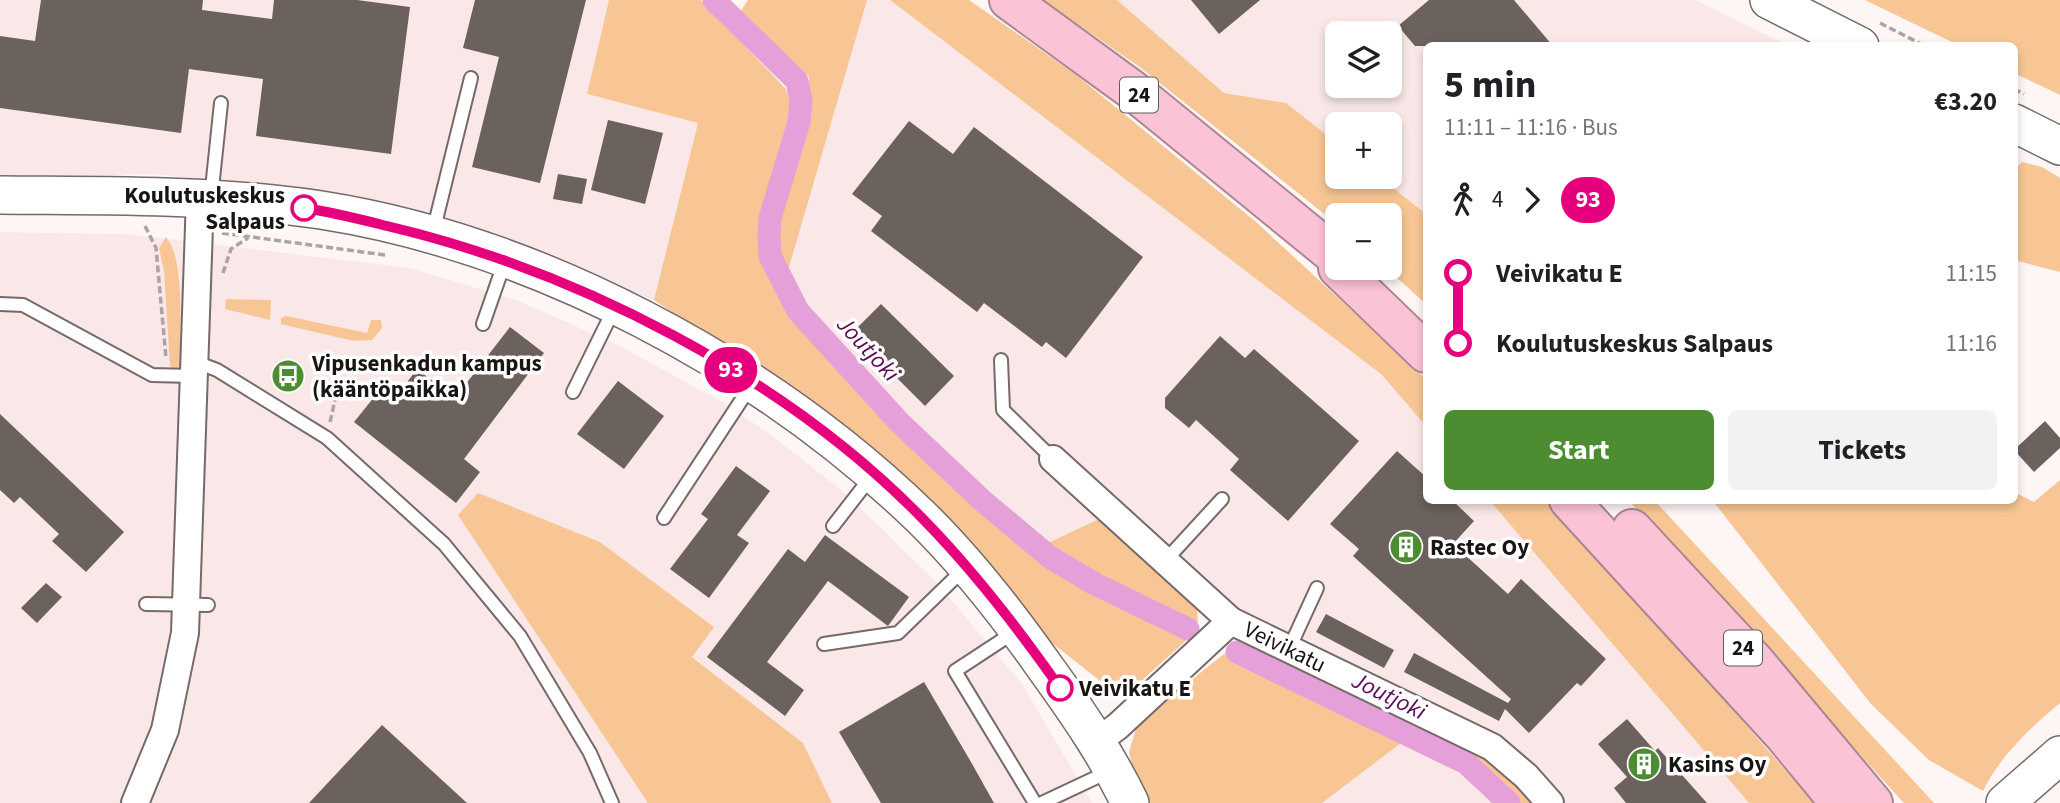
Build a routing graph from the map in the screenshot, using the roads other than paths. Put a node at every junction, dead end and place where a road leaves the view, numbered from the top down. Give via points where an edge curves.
1 (1009, 0) edge
2 (1769, 0) edge
3 (1852, 42) edge
4 (471, 78) dead end
5 (220, 103) dead end
6 (2018, 125) edge
7 (2060, 146) edge
8 (0, 195) edge
9 (1264, 197) junction
10 (203, 208) junction
11 (432, 236) junction
12 (1325, 247) edge
13 (1325, 255) edge
14 (506, 261) junction
15 (1351, 280) edge
16 (1365, 280) edge
17 (0, 304) edge
18 (615, 306) junction
19 (483, 324) dead end
20 (1423, 331) edge
21 (1423, 351) edge
22 (1002, 360) dead end
23 (184, 371) junction
24 (752, 384) junction
25 (573, 392) dead end
26 (1053, 458) joint
27 (873, 474) junction
28 (1222, 499) dead end
29 (1573, 504) edge
30 (1609, 504) edge
31 (664, 518) dead end
32 (832, 526) dead end
33 (1165, 561) junction
34 (967, 567) junction
35 (1317, 588) dead end
36 (146, 604) dead end
37 (197, 606) junction
38 (1231, 621) junction
39 (1018, 629) junction
40 (824, 644) dead end
41 (1289, 649) junction
42 (1106, 755) junction
43 (2060, 755) edge
44 (135, 803) edge
45 (612, 803) edge
46 (1035, 803) edge
47 (1042, 803) edge
48 (1130, 803) edge
49 (1550, 803) edge
50 (1840, 803) edge
51 (1873, 803) edge
52 (2005, 803) edge

1 - 9 highway, 24 via 1131,89
2 - 3 street
4 - 11 lane
5 - 10 lane
6 - 7 street
8 - 10 street via 136,194
9 - 12 highway, 24
9 - 13 highway, 24
10 - 11 street via 323,211
10 - 23 street
11 - 14 street
14 - 18 street
14 - 19 lane
15 - 21 highway, 24
16 - 20 highway
17 - 23 lane via 23,305 152,374
18 - 24 street via 686,341
18 - 25 lane
22 - 26 lane via 1003,410
23 - 37 street
23 - 45 lane via 216,370 327,438 444,544 520,636 590,753
24 - 27 street via 816,427
24 - 31 lane
26 - 33 street, Veivikatu
27 - 32 lane
27 - 34 street
28 - 33 lane
29 - 50 highway, 24
30 - 51 highway, 24 via 1756,663
33 - 38 street, Veivikatu
34 - 39 street
34 - 40 lane via 898,633
35 - 41 lane
36 - 37 lane
37 - 44 street via 185,633 165,730
38 - 41 street, Veivikatu
38 - 42 street, Veivikatu via 1118,726
39 - 42 street
39 - 46 lane via 955,671
41 - 49 street, Veivikatu via 1492,747
42 - 47 lane
42 - 48 street
43 - 52 street

